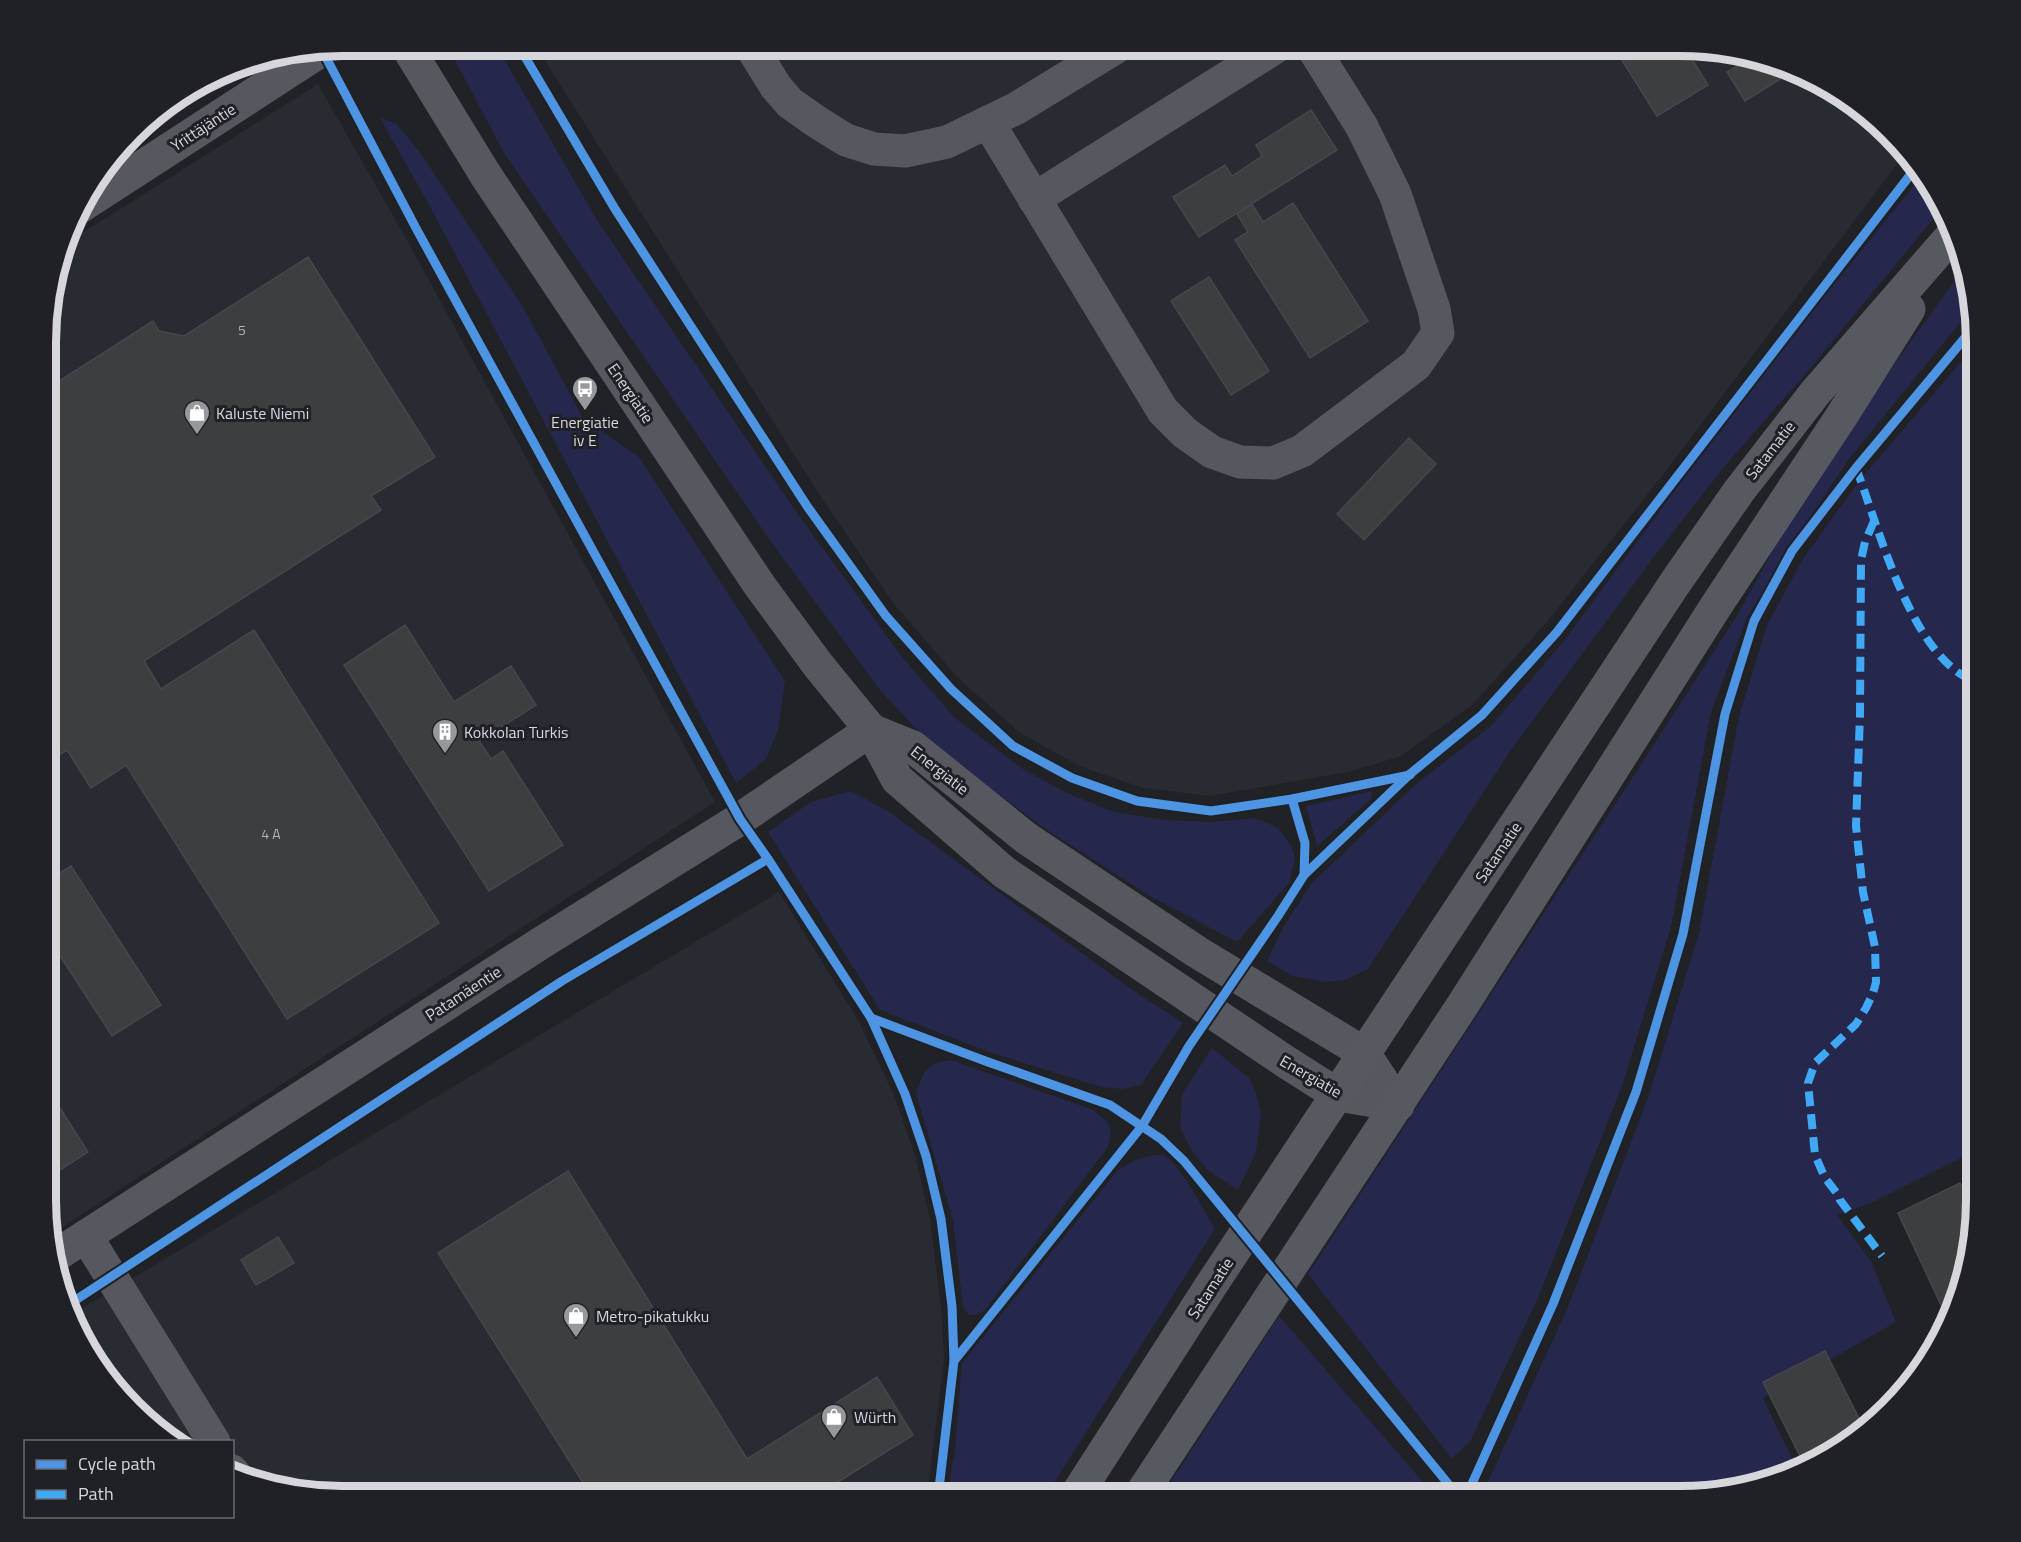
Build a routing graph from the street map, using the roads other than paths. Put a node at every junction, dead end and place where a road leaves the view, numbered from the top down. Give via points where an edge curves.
1 (413, 56) edge
2 (757, 56) edge
3 (1102, 56) edge
4 (1262, 56) edge
5 (1318, 56) edge
6 (309, 57) edge
7 (988, 122) junction
8 (112, 174) edge
9 (1034, 199) junction
10 (1947, 242) edge
11 (1948, 244) edge
12 (871, 730) junction
13 (1364, 1053) junction
14 (1338, 1095) junction
15 (1398, 1105) junction
16 (86, 1236) junction
17 (60, 1253) edge
18 (213, 1440) edge
19 (1082, 1486) edge
20 (1146, 1486) edge

1 - 12 street, Energiatie via 485,174 760,586
2 - 7 street via 790,104 846,140 874,149 904,152 947,142
3 - 7 street
4 - 9 street
5 - 9 street via 1362,127 1395,194 1434,309 1438,333 1416,365 1302,451 1273,463 1240,462 1212,452 1185,433 1163,411
6 - 8 street, Yrittäjäntie
7 - 9 street
10 - 13 main road, Satamatie via 1815,393 1739,491
11 - 15 main road, Satamatie
12 - 13 street, Energiatie via 913,747 1026,838 1197,952
12 - 14 street, Energiatie via 897,779 1004,872
12 - 16 street, Patamäentie via 740,819
13 - 14 main road, Satamatie
13 - 15 street, Energiatie
14 - 15 street, Energiatie
14 - 19 main road, Satamatie
15 - 20 main road, Satamatie
16 - 17 street, Patamäentie
16 - 18 street

